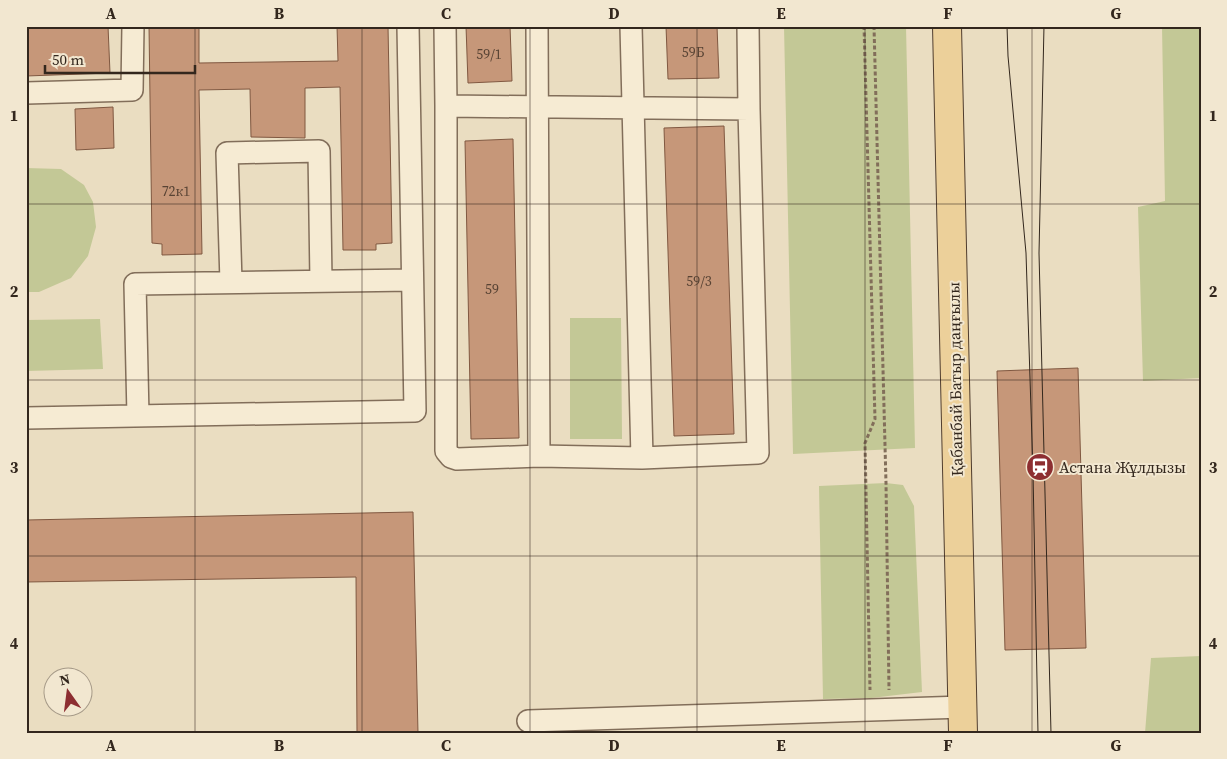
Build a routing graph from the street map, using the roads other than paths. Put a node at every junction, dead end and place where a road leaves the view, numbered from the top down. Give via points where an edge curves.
1 (134, 26) edge
2 (408, 26) edge
3 (445, 26) edge
4 (537, 26) edge
5 (630, 26) edge
6 (748, 26) edge
7 (947, 26) edge
8 (26, 93) edge
9 (446, 106) junction
10 (538, 107) junction
11 (632, 108) junction
12 (749, 109) junction
13 (412, 280) junction
14 (322, 281) junction
15 (231, 282) junction
16 (138, 416) junction
17 (26, 418) edge
18 (539, 456) junction
19 (642, 458) junction
20 (963, 720) edge
21 (528, 721) dead end

1 - 8 street via 132,90
2 - 13 street
3 - 9 street
4 - 10 street
5 - 11 street
6 - 12 street
7 - 20 main road, Қабанбай Батыр даңғылы
9 - 10 street
9 - 18 street via 446,451 457,459
10 - 11 street
10 - 18 street
11 - 12 street
11 - 19 street
12 - 19 street via 758,453
13 - 14 street
13 - 16 street via 415,412
14 - 15 street
14 - 15 street via 319,151 227,153
15 - 16 street via 135,284
16 - 17 street
18 - 19 street
20 - 21 street via 880,710

